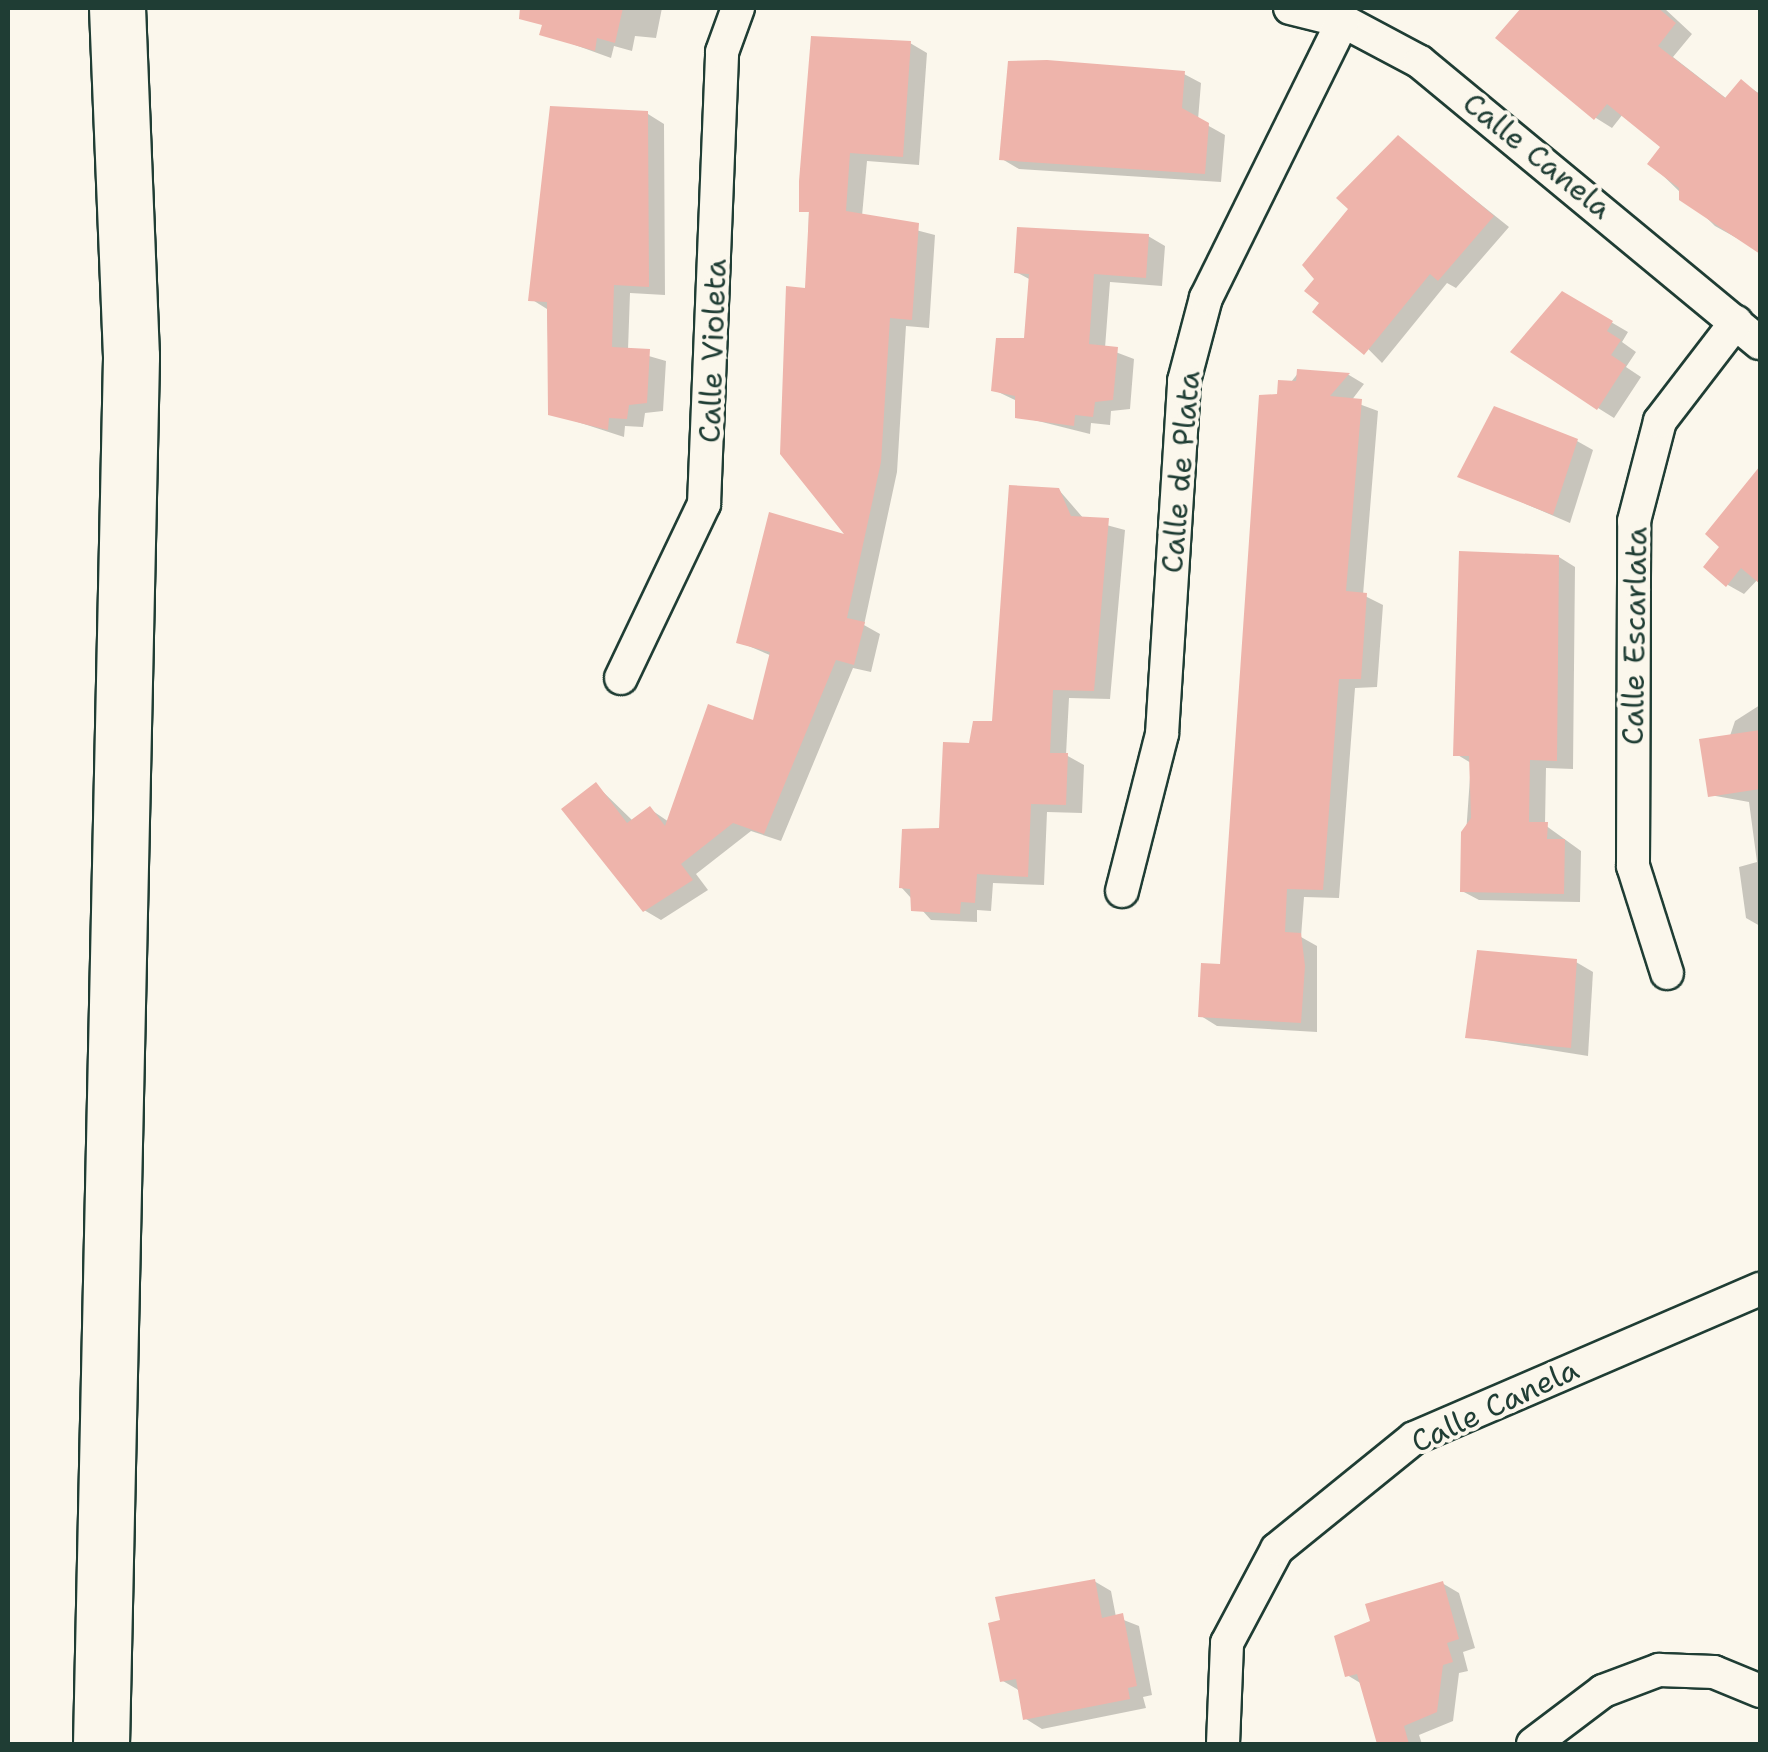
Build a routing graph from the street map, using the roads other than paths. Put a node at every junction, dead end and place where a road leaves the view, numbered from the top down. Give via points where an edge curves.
1 (738, 8) edge
2 (1290, 8) edge
3 (1343, 21) junction
4 (120, 22) edge
5 (1748, 333) edge
6 (621, 678) dead end
7 (1122, 891) dead end
8 (1668, 973) dead end
9 (1760, 1289) edge
10 (1760, 1690) edge
11 (101, 1744) edge
12 (1223, 1744) edge
13 (1533, 1744) edge

1 - 6 street, Calle Violeta via 722,52 704,504
2 - 3 street, Calle Canela
3 - 5 street, Calle Canela via 1435,74
3 - 7 street, Calle de Plata via 1206,298 1184,381 1162,734
4 - 11 highway via 131,356
5 - 8 street, Calle Escarlata via 1660,421 1634,521 1633,866
9 - 12 street, Calle Canela via 1414,1438 1277,1550 1227,1643
10 - 13 street via 1714,1672 1659,1670 1603,1691

